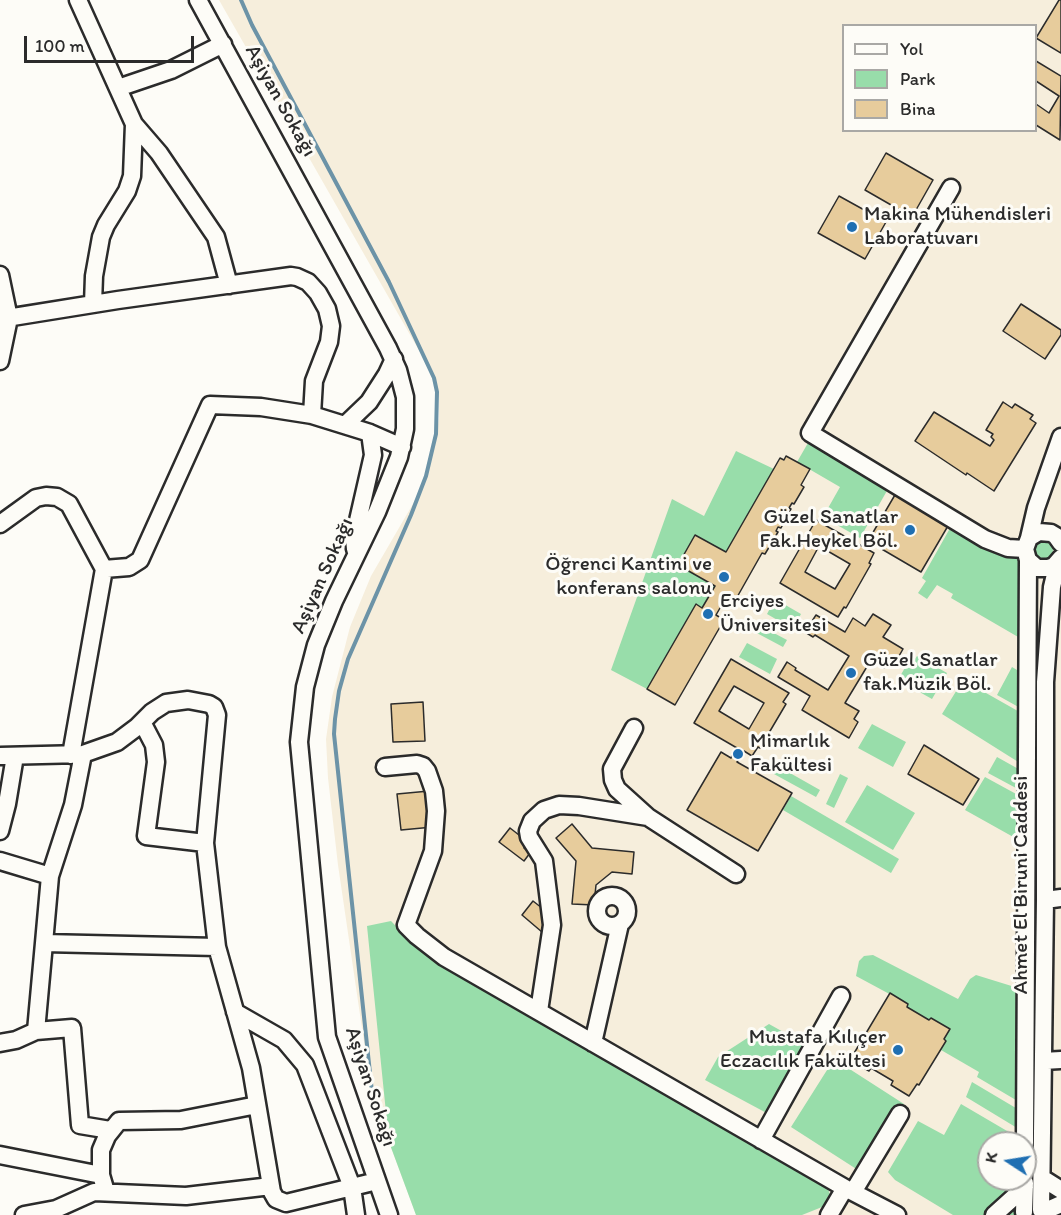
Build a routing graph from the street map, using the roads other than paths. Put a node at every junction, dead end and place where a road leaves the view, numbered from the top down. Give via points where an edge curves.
1 (78, 0) edge
2 (198, 0) edge
3 (223, 44) junction
4 (118, 88) junction
5 (134, 124) junction
6 (951, 188) dead end
7 (0, 275) edge
8 (229, 285) junction
9 (93, 304) junction
10 (4, 318) edge
11 (394, 359) junction
12 (0, 361) edge
13 (312, 415) junction
14 (346, 424) junction
15 (370, 433) junction
16 (1061, 437) edge
17 (402, 447) junction
18 (0, 524) edge
19 (1061, 543) edge
20 (1027, 549) junction
21 (357, 554) junction
22 (1060, 560) edge
23 (104, 569) junction
24 (142, 723) junction
25 (634, 728) dead end
26 (77, 754) junction
27 (7, 756) edge
28 (385, 767) dead end
29 (648, 817) junction
30 (0, 831) edge
31 (205, 843) junction
32 (0, 861) edge
33 (736, 874) dead end
34 (50, 876) junction
35 (1053, 899) edge
36 (620, 924) dead end
37 (44, 943) junction
38 (217, 946) junction
39 (841, 996) dead end
40 (539, 1011) junction
41 (235, 1012) junction
42 (36, 1031) junction
43 (0, 1043) edge
44 (592, 1043) junction
45 (1061, 1059) edge
46 (1043, 1061) junction
47 (257, 1105) junction
48 (900, 1114) dead end
49 (110, 1130) junction
50 (1025, 1131) edge
51 (761, 1140) junction
52 (0, 1155) edge
53 (101, 1175) junction
54 (1042, 1178) junction
55 (377, 1181) junction
56 (271, 1186) junction
57 (352, 1187) junction
58 (849, 1190) junction
59 (1061, 1190) edge
60 (1016, 1191) edge
61 (1026, 1191) edge
62 (106, 1192) junction
63 (1061, 1204) edge
64 (1031, 1213) edge
65 (827, 1214) edge
66 (24, 1215) edge
67 (356, 1215) edge
68 (389, 1215) edge
69 (897, 1215) edge
70 (994, 1215) edge

1 - 4 street
2 - 3 street, Aşiyan Sokağı
3 - 4 street via 171,70
3 - 11 street, Aşiyan Sokağı
4 - 5 street
5 - 8 street via 159,153 216,237
5 - 9 street via 132,176 101,237
6 - 20 street via 810,433 985,539 1008,548
7 - 10 street
8 - 9 street
8 - 13 street via 291,276 308,282 318,293 327,309 331,333 314,381
9 - 10 street
10 - 12 street
11 - 14 street via 369,402
11 - 17 street, Aşiyan Sokağı via 405,397
13 - 14 street
13 - 23 street via 210,405 140,560 129,567
14 - 15 street
15 - 17 street
15 - 21 street via 373,455 354,538
16 - 20 street, Ahmet El Biruni Caddesi via 1036,508
17 - 21 street, Aşiyan Sokağı
18 - 23 street via 36,498 50,496 63,500 69,504
19 - 20 street via 1056,536 1039,532
20 - 22 street via 1032,565 1042,569
20 - 50 street, Ahmet El Biruni Caddesi
21 - 55 street, Aşiyan Sokağı via 316,645 305,687 299,742 327,1037
22 - 35 street, Ahmet El Biruni Caddesi via 1052,587 1045,682
23 - 26 street
24 - 26 street via 117,742
24 - 31 street via 151,737 156,762 146,836
24 - 31 street via 159,707 181,700 209,704 216,711
25 - 29 street via 614,764 613,780 617,789
26 - 27 street
26 - 34 street via 73,806
27 - 30 street via 7,804
28 - 40 street via 423,766 435,801 433,851 406,925 444,957
29 - 33 street
29 - 40 street via 559,805 544,810 532,821 529,837 544,861 552,925
31 - 38 street
32 - 34 street
34 - 37 street
35 - 46 street, Ahmet El Biruni Caddesi
36 - 44 street
37 - 38 street
37 - 42 street
38 - 41 street
39 - 51 street
40 - 44 street
41 - 47 street
41 - 57 street via 284,1040 300,1058
42 - 43 street
42 - 49 street via 72,1028 80,1125
44 - 51 street
45 - 46 street
46 - 54 street, Ahmet El Biruni Caddesi
47 - 49 street via 181,1120 119,1121
47 - 56 street
48 - 58 street
49 - 53 street via 101,1150
51 - 58 street
52 - 53 street
53 - 62 street
54 - 59 street
54 - 64 street, Ahmet El Biruni Caddesi
55 - 57 street
55 - 68 street, Aşiyan Sokağı
56 - 57 street via 276,1199 286,1203
56 - 62 street via 186,1196
57 - 67 street
58 - 65 street
58 - 69 street
60 - 70 street
61 - 64 street
62 - 66 street via 94,1192 56,1209
63 - 64 street

